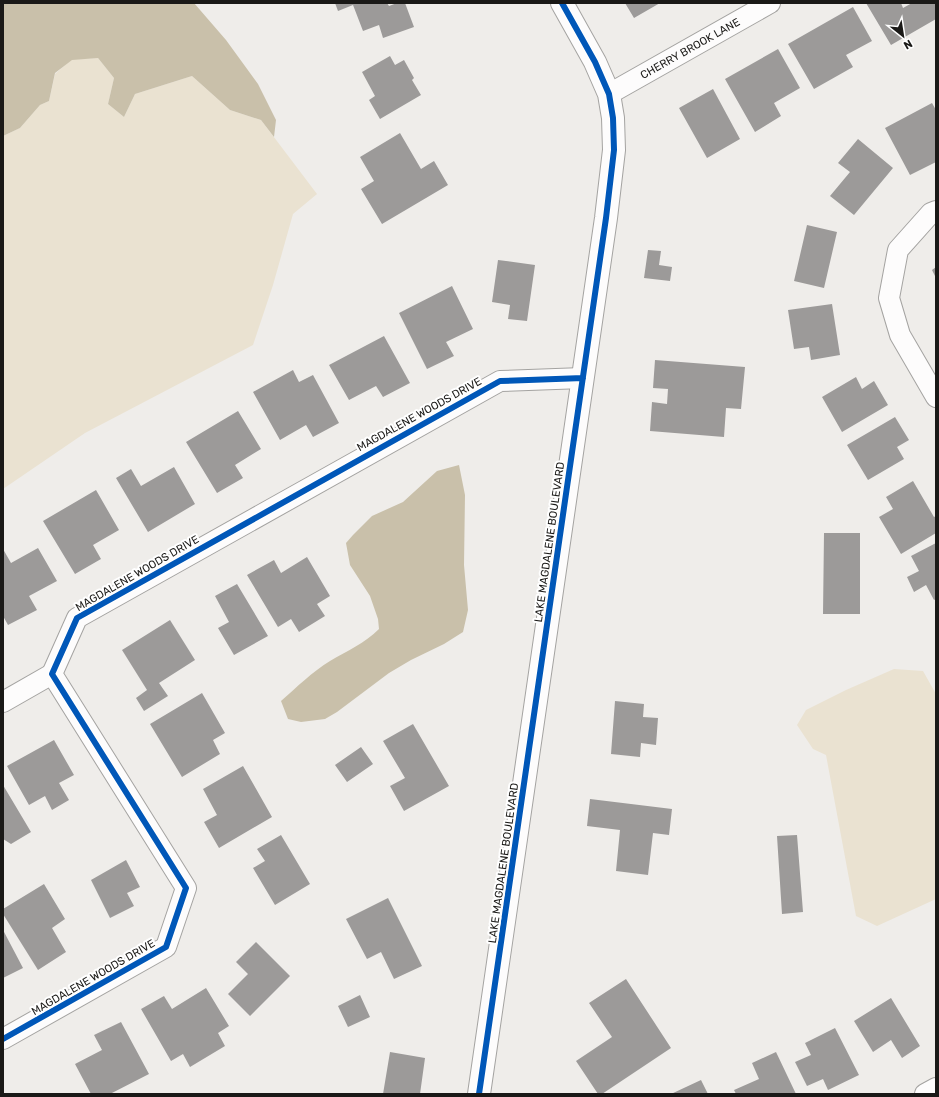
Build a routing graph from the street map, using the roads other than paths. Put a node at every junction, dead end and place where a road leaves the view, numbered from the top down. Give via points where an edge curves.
1 (562, 3) edge
2 (770, 3) edge
3 (609, 94) junction
4 (936, 211) edge
5 (583, 378) junction
6 (936, 397) edge
7 (52, 674) junction
8 (3, 702) edge
9 (3, 1040) edge
10 (936, 1088) edge
11 (479, 1094) edge
12 (925, 1094) edge

1 - 3 street, LAKE MAGDALENE BOULEVARD via 595,62
2 - 3 street, CHERRY BROOK LANE
3 - 5 street, LAKE MAGDALENE BOULEVARD via 613,118 612,176
4 - 6 street via 931,213 898,250 889,298 900,335
5 - 7 street, MAGDALENE WOODS DRIVE via 500,381 77,618
5 - 11 street, LAKE MAGDALENE BOULEVARD
7 - 8 street
7 - 9 street, MAGDALENE WOODS DRIVE via 186,888 166,947
10 - 12 street

